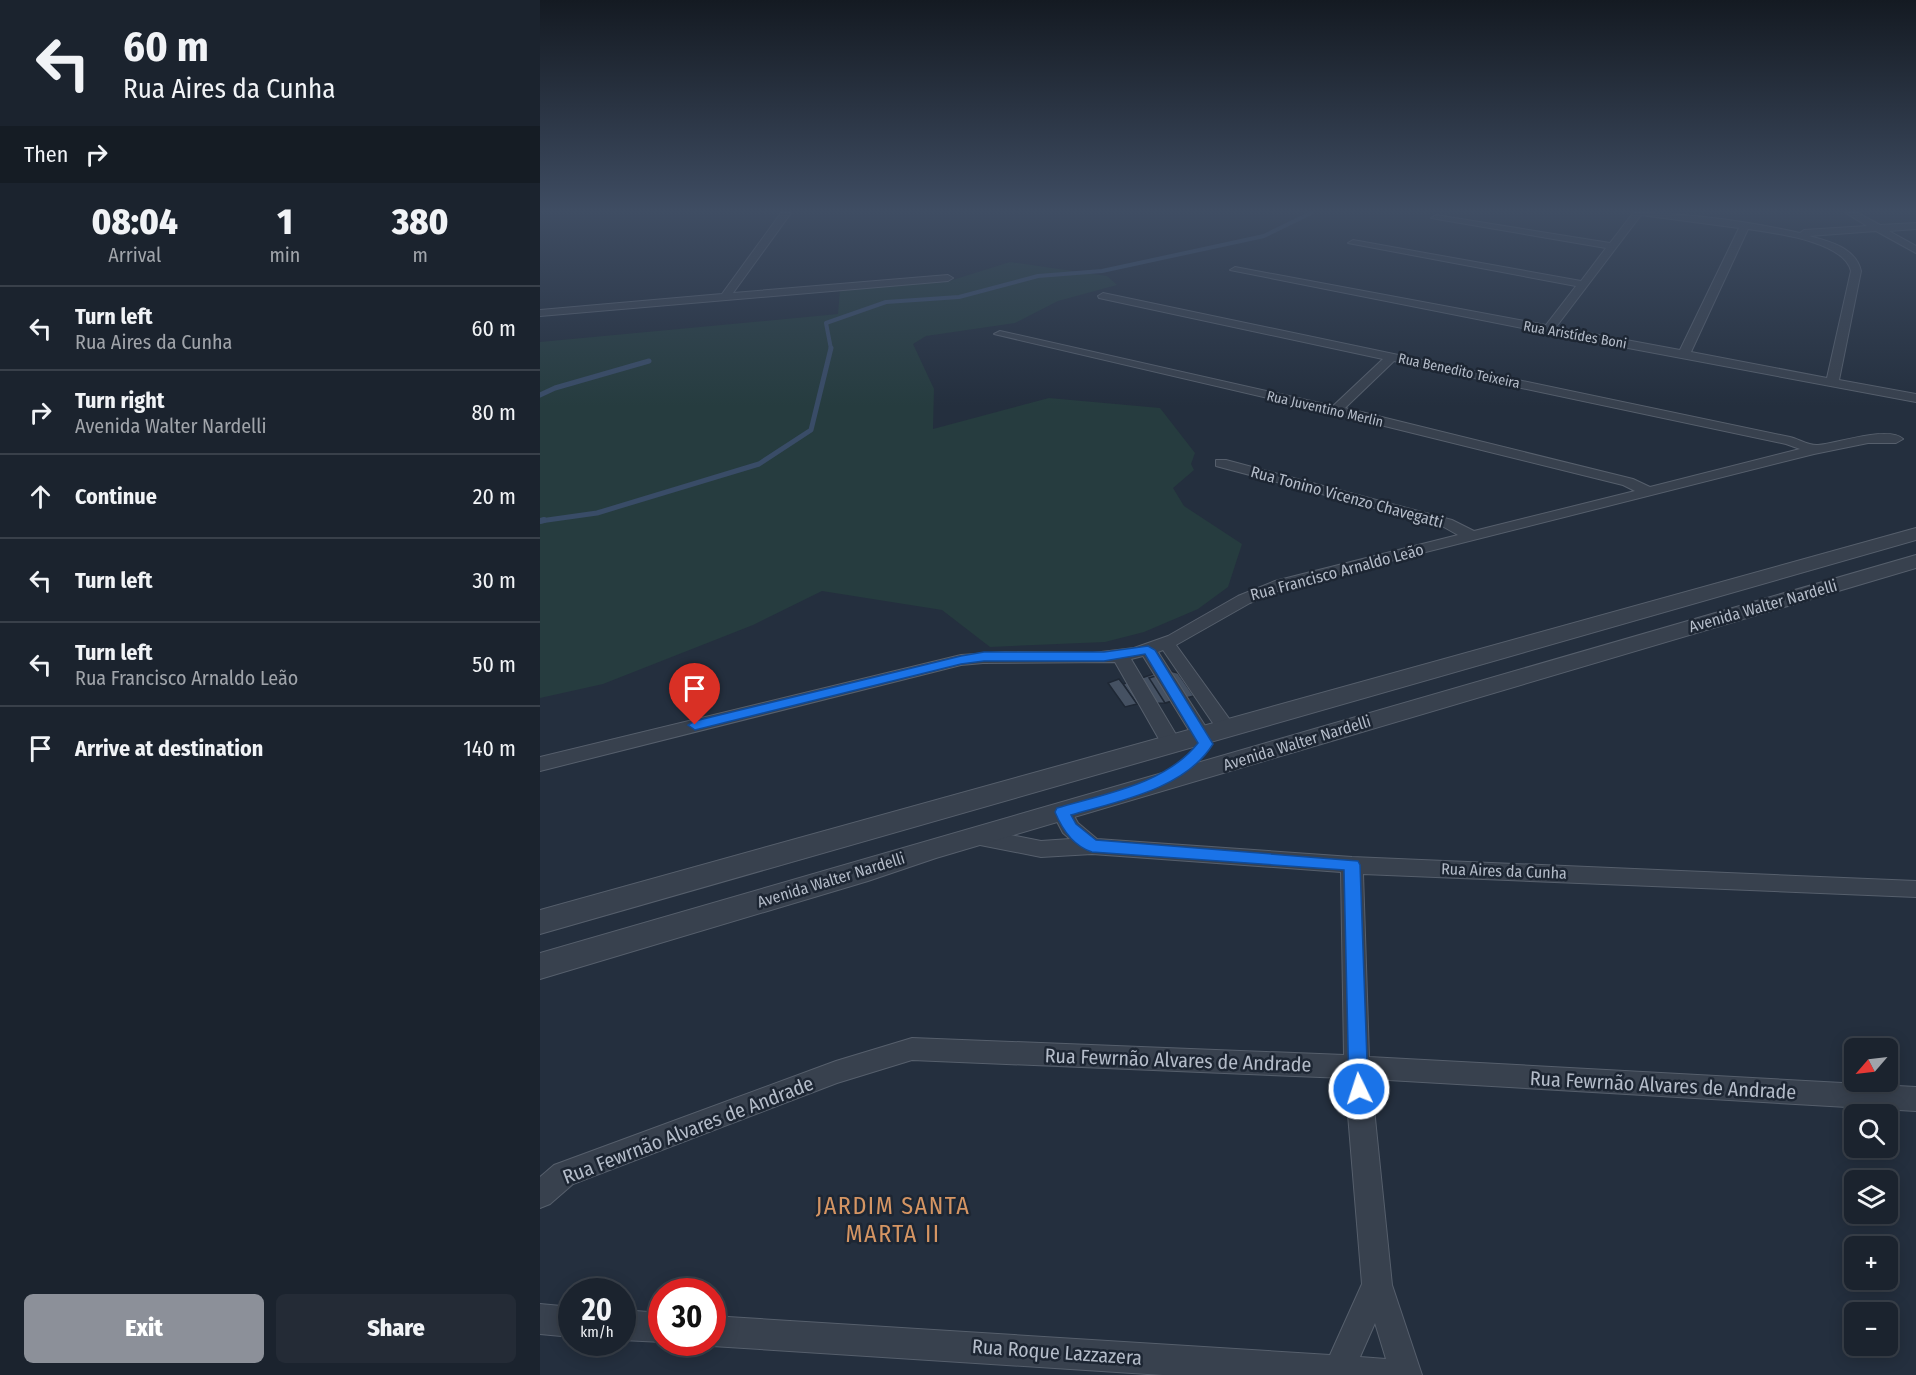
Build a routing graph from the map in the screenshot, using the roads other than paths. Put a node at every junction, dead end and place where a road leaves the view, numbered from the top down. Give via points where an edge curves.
1 (739, 277) edge
2 (1272, 277) edge
3 (1544, 277) edge
4 (1587, 277) edge
5 (1721, 277) edge
6 (1855, 277) edge
7 (948, 278) dead end
8 (1582, 284) junction
9 (1102, 296) dead end
10 (725, 297) junction
11 (540, 313) edge
12 (1548, 330) junction
13 (1000, 334) dead end
14 (1684, 355) junction
15 (1392, 356) junction
16 (1832, 382) junction
17 (1916, 398) edge
18 (1336, 410) junction
19 (1896, 439) dead end
20 (1814, 450) junction
21 (1221, 463) dead end
22 (1647, 491) junction
23 (1916, 534) edge
24 (1472, 536) junction
25 (1916, 561) edge
26 (1157, 646) junction
27 (1125, 655) junction
28 (1199, 735) junction
29 (540, 764) edge
30 (1132, 792) junction
31 (1062, 812) junction
32 (975, 836) junction
33 (1092, 846) junction
34 (1352, 865) junction
35 (1916, 889) edge
36 (540, 922) edge
37 (540, 966) edge
38 (1357, 1067) junction
39 (1916, 1099) edge
40 (540, 1195) edge
41 (1377, 1286) junction
42 (540, 1319) edge
43 (558, 1321) edge
44 (726, 1332) edge
45 (1339, 1372) edge
46 (1402, 1375) edge
47 (1407, 1375) edge

1 - 10 street
2 - 12 street, Rua Aristídes Boni
3 - 8 street
4 - 8 street
5 - 14 street
6 - 16 street
7 - 10 street
8 - 12 street
9 - 15 street, Rua Benedito Teixeira
10 - 11 street
12 - 14 street, Rua Aristídes Boni
13 - 18 street, Rua Juventino Merlin
14 - 16 street, Rua Aristídes Boni
15 - 18 street
15 - 20 street, Rua Benedito Teixeira via 1790,441
16 - 17 street, Rua Aristídes Boni
18 - 22 street, Rua Juventino Merlin via 1628,482
19 - 20 street, Rua Francisco Arnaldo Leão via 1868,439
20 - 22 street, Rua Francisco Arnaldo Leão
21 - 24 street, Rua Tonino Vicenzo Chavegatti via 1448,523
22 - 24 street, Rua Francisco Arnaldo Leão
23 - 28 street, Avenida Walter Nardelli
24 - 26 street, Rua Francisco Arnaldo Leão via 1266,588
25 - 30 street, Avenida Walter Nardelli
26 - 27 street, Rua Francisco Arnaldo Leão
26 - 28 street
27 - 28 street via 1151,705
27 - 29 street, Rua Francisco Arnaldo Leão via 984,656 961,660
28 - 30 street via 1206,744 1192,761
28 - 36 street, Avenida Walter Nardelli
30 - 31 street, Avenida Walter Nardelli
31 - 32 street, Avenida Walter Nardelli
31 - 33 street via 1070,828
32 - 33 street, Rua Aires da Cunha via 1041,849
32 - 37 street, Avenida Walter Nardelli
33 - 34 street, Rua Aires da Cunha
34 - 35 street, Rua Aires da Cunha
34 - 38 street
38 - 39 street, Rua Fewrnão Alvares de Andrade
38 - 40 street, Rua Fewrnão Alvares de Andrade via 912,1049 836,1072 564,1174
38 - 41 street
41 - 45 street
41 - 47 street
42 - 43 street
44 - 45 street, Rua Roque Lazzazera
45 - 46 street, Rua Roque Lazzazera

